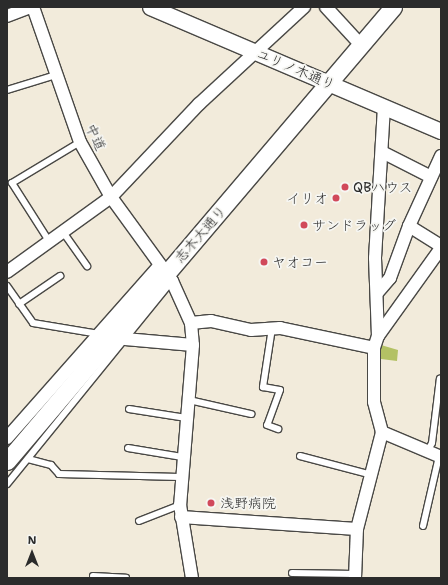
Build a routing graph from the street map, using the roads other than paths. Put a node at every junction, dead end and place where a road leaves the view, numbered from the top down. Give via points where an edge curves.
1 (32, 7) edge
2 (150, 7) edge
3 (304, 7) edge
4 (326, 7) edge
5 (393, 7) edge
6 (7, 16) edge
7 (361, 45) junction
8 (256, 52) junction
9 (56, 75) junction
10 (328, 82) junction
11 (7, 90) edge
12 (384, 106) junction
13 (441, 131) edge
14 (80, 142) junction
15 (382, 152) junction
16 (441, 156) edge
17 (431, 177) junction
18 (111, 197) junction
19 (409, 226) junction
20 (63, 232) junction
21 (49, 241) junction
22 (441, 247) edge
23 (86, 266) dead end
24 (8, 268) edge
25 (166, 273) junction
26 (60, 276) dead end
27 (7, 286) edge
28 (377, 293) junction
29 (19, 304) junction
30 (191, 323) junction
31 (272, 328) junction
32 (99, 334) junction
33 (378, 336) junction
34 (125, 339) junction
35 (193, 345) junction
36 (374, 348) junction
37 (440, 378) dead end
38 (189, 400) junction
39 (129, 409) dead end
40 (251, 414) dead end
41 (186, 418) junction
42 (278, 429) dead end
43 (382, 432) junction
44 (7, 438) edge
45 (128, 448) dead end
46 (427, 452) junction
47 (300, 456) dead end
48 (182, 457) junction
49 (440, 457) edge
50 (28, 459) junction
51 (7, 461) edge
52 (372, 475) junction
53 (180, 478) junction
54 (7, 484) edge
55 (180, 511) junction
56 (139, 521) dead end
57 (423, 526) dead end
58 (357, 529) junction
59 (292, 573) dead end
60 (93, 576) dead end
61 (355, 576) edge
62 (126, 578) edge
63 (192, 578) edge

1 - 6 street
1 - 9 street, 中道
2 - 8 street, ユリノ木通り
3 - 8 street
4 - 7 street
5 - 7 main road, 志木大通り
7 - 10 main road, 志木大通り
8 - 10 street, ユリノ木通り
8 - 18 street via 199,104
9 - 11 lane
9 - 14 street, 中道
10 - 12 street, ユリノ木通り
10 - 25 main road, 志木大通り
12 - 13 street, ユリノ木通り
12 - 15 street
14 - 18 street, 中道
14 - 21 lane via 12,183
15 - 17 street
15 - 28 street via 375,258
16 - 17 street
17 - 19 street
18 - 20 street
18 - 25 street, 中道
19 - 22 street
19 - 28 street via 390,278
20 - 21 street
20 - 23 lane
21 - 24 street
22 - 33 street
25 - 30 street, 中道
25 - 32 street
25 - 34 lane
25 - 51 main road, 志木大通り
26 - 29 lane
27 - 29 lane
28 - 33 street
29 - 32 lane via 33,322
30 - 31 street via 211,321 251,330
30 - 35 street, 中道
31 - 36 street
31 - 42 lane via 263,387 280,390 267,425
32 - 44 street
33 - 36 street
34 - 35 street
34 - 50 lane
35 - 38 street, 中道
36 - 43 street via 374,402
37 - 46 lane via 432,443
38 - 40 lane
38 - 41 street, 中道
39 - 41 lane
41 - 48 street, 中道
43 - 46 street
43 - 52 street
45 - 48 lane
46 - 49 street
47 - 52 lane
48 - 53 street, 中道
49 - 57 lane
50 - 53 lane via 51,465 60,474
50 - 54 lane
52 - 58 street
53 - 55 street, 中道
55 - 56 lane
55 - 58 street
55 - 63 street, 中道
58 - 61 street
59 - 61 lane
60 - 62 lane

